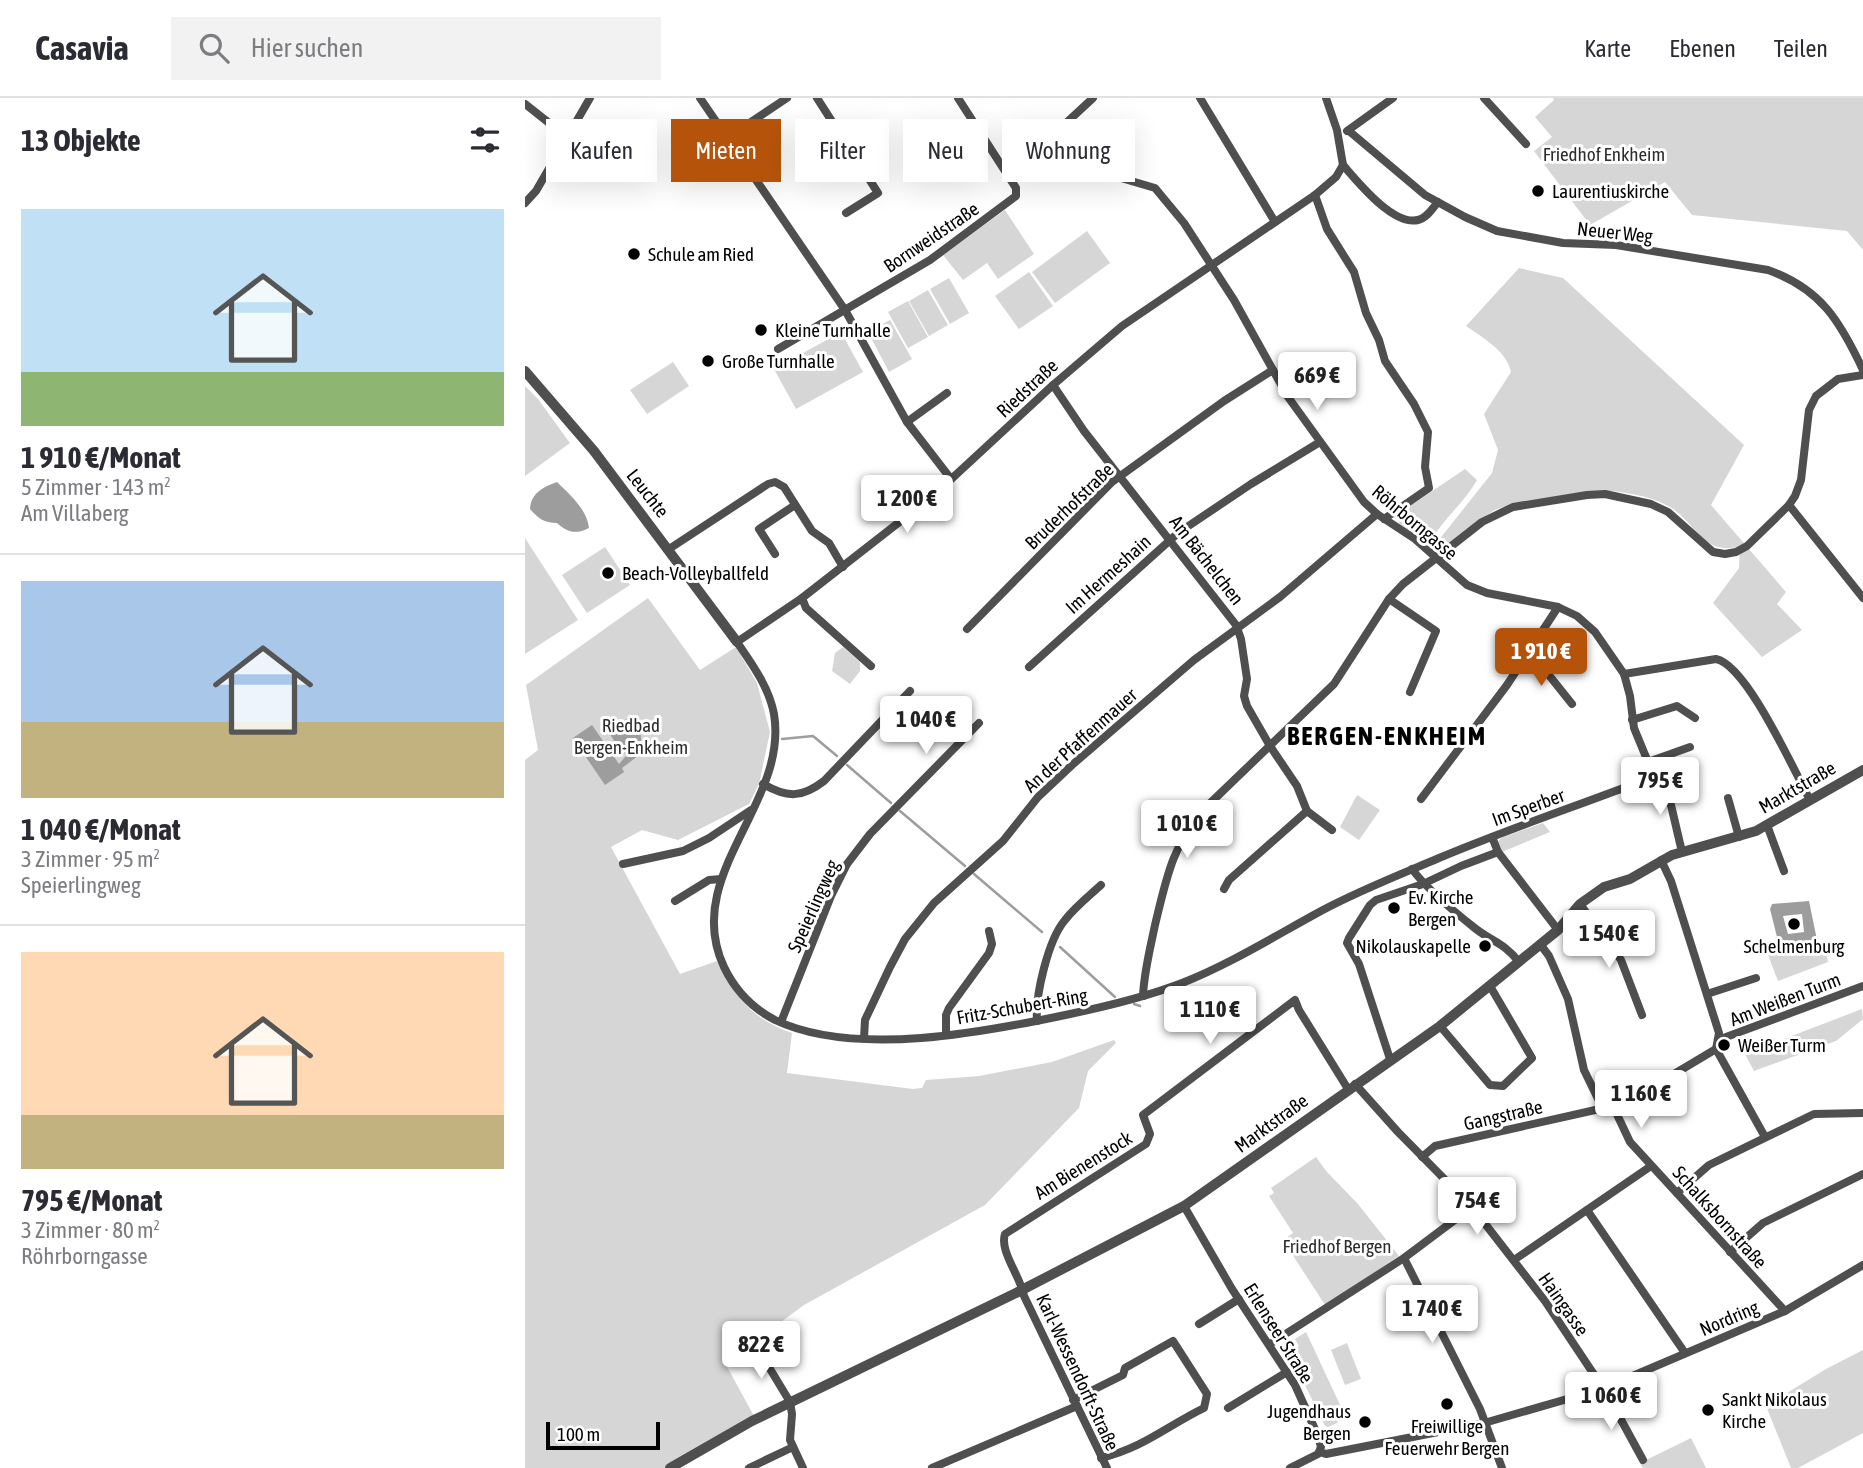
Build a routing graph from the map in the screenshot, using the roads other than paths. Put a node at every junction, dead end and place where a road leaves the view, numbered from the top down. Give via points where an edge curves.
1 (590, 98) edge
2 (700, 98) edge
3 (787, 98) edge
4 (817, 98) edge
5 (958, 98) edge
6 (1093, 98) edge
7 (1200, 98) edge
8 (1325, 98) edge
9 (1393, 98) edge
10 (1484, 98) edge
11 (525, 104) edge
12 (578, 119) edge
13 (714, 119) edge
14 (756, 119) edge
15 (1072, 119) edge
16 (546, 121) edge
17 (1337, 130) junction
18 (1349, 131) junction
19 (1526, 144) dead end
20 (1002, 165) edge
21 (1343, 165) junction
22 (546, 174) edge
23 (757, 182) edge
24 (1012, 182) edge
25 (1135, 182) edge
26 (1315, 195) junction
27 (1438, 202) junction
28 (525, 203) edge
29 (846, 213) dead end
30 (1275, 222) junction
31 (1212, 264) junction
32 (845, 310) junction
33 (778, 349) dead end
34 (1273, 370) junction
35 (525, 371) edge
36 (1863, 372) edge
37 (1053, 385) junction
38 (947, 393) dead end
39 (907, 422) junction
40 (1320, 442) junction
41 (1121, 475) junction
42 (951, 480) junction
43 (795, 505) junction
44 (1789, 505) junction
45 (1381, 516) junction
46 (1171, 539) junction
47 (669, 549) junction
48 (775, 554) dead end
49 (1436, 559) junction
50 (843, 566) junction
51 (802, 598) junction
52 (1863, 598) edge
53 (1389, 599) junction
54 (1558, 607) junction
55 (1237, 628) junction
56 (967, 629) dead end
57 (737, 642) junction
58 (1527, 655) junction
59 (871, 666) dead end
60 (1028, 667) dead end
61 (1624, 674) junction
62 (910, 691) dead end
63 (1410, 692) dead end
64 (1572, 704) dead end
65 (1695, 718) dead end
66 (1632, 720) junction
67 (979, 723) dead end
68 (1270, 746) junction
69 (1690, 747) dead end
70 (1648, 762) junction
71 (1863, 770) edge
72 (1655, 776) junction
73 (763, 784) junction
74 (1728, 798) dead end
75 (1421, 799) dead end
76 (1810, 800) junction
77 (752, 808) junction
78 (1307, 811) junction
79 (1767, 825) junction
80 (1332, 830) dead end
81 (1492, 837) junction
82 (1739, 838) junction
83 (1498, 852) junction
84 (1682, 852) junction
85 (1661, 860) junction
86 (623, 864) dead end
87 (1412, 869) junction
88 (1784, 871) dead end
89 (721, 879) junction
90 (1423, 884) junction
91 (1101, 885) dead end
92 (1224, 889) dead end
93 (675, 901) dead end
94 (1580, 904) junction
95 (1558, 930) junction
96 (989, 932) dead end
97 (1540, 944) junction
98 (1519, 962) junction
99 (1756, 978) dead end
100 (1490, 986) junction
101 (1863, 986) edge
102 (1707, 994) junction
103 (1143, 996) junction
104 (1296, 1000) joint
105 (1642, 1015) dead end
106 (1037, 1021) junction
107 (781, 1023) junction
108 (1440, 1026) junction
109 (946, 1035) junction
110 (864, 1038) junction
111 (1717, 1044) junction
112 (1390, 1059) junction
113 (1351, 1087) junction
114 (1613, 1106) junction
115 (1603, 1109) junction
116 (1863, 1113) edge
117 (1765, 1137) junction
118 (1422, 1157) junction
119 (1651, 1166) junction
120 (1863, 1174) edge
121 (1677, 1193) junction
122 (1184, 1206) junction
123 (1472, 1207) junction
124 (1587, 1210) junction
125 (1730, 1252) junction
126 (1404, 1258) junction
127 (1514, 1260) junction
128 (1863, 1265) edge
129 (1023, 1289) junction
130 (1239, 1299) junction
131 (1785, 1311) junction
132 (1199, 1324) dead end
133 (750, 1343) dead end
134 (1270, 1344) junction
135 (1685, 1353) junction
136 (1287, 1372) junction
137 (1602, 1389) junction
138 (790, 1402) junction
139 (1075, 1403) junction
140 (1228, 1408) dead end
141 (1485, 1423) junction
142 (793, 1447) junction
143 (1320, 1452) junction
144 (1101, 1458) junction
145 (1643, 1460) dead end
146 (670, 1468) edge
147 (749, 1468) edge
148 (803, 1468) edge
149 (932, 1468) edge
150 (1107, 1468) edge
151 (1290, 1468) edge
152 (1502, 1468) edge

1 - 12 street
2 - 13 street
3 - 14 street
4 - 29 street via 878,193
5 - 20 street
6 - 15 street
7 - 30 street
8 - 17 street
9 - 18 street
10 - 19 street
11 - 16 street
17 - 18 street
17 - 21 street
18 - 27 street, Neuer Weg
21 - 26 street, Riedstraße
21 - 27 street via 1383,206 1404,218 1422,219
22 - 28 street
23 - 32 street
24 - 32 street, Bornweidstraße via 1017,192 1013,200 930,260
25 - 31 street, Röhrborngasse via 1160,192
26 - 30 street, Riedstraße
26 - 45 street, An der Pfaffenmauer via 1327,229 1353,272 1384,361 1429,435 1425,467 1430,487
27 - 36 street, Neuer Weg via 1484,226 1516,236 1616,245 1787,277 1808,289 1833,316
30 - 31 street, Riedstraße
31 - 34 street, Röhrborngasse
31 - 37 street, Riedstraße via 1145,308
32 - 33 street, Bornweidstraße
32 - 39 street
34 - 40 street, Röhrborngasse
34 - 41 street, Bruderhofstraße
35 - 47 street, Leuchte
36 - 44 street via 1838,379 1811,403 1801,480
37 - 41 street, Am Bächelchen
37 - 42 street, Riedstraße
38 - 39 street
39 - 42 street
40 - 45 street, Röhrborngasse via 1353,488
40 - 46 street, Im Hermeshain
41 - 46 street, Am Bächelchen
41 - 56 street, Bruderhofstraße
42 - 50 street, Riedstraße
43 - 47 street via 781,484 772,482
43 - 48 street via 759,529
43 - 50 street
44 - 49 street via 1747,545 1725,554 1708,548 1668,512 1651,504 1605,495 1565,498 1497,513
44 - 52 street
45 - 49 street, Röhrborngasse
45 - 55 street, An der Pfaffenmauer
46 - 55 street, Am Bächelchen
46 - 60 street, Im Hermeshain
47 - 57 street, Leuchte
49 - 53 street
49 - 54 street, Röhrborngasse via 1479,591
50 - 51 street, Riedstraße
51 - 57 street, Riedstraße
51 - 59 street via 806,608
53 - 63 street via 1436,631
53 - 68 street via 1339,679
54 - 58 street
54 - 61 street, Röhrborngasse via 1577,615 1595,632
55 - 68 street, Am Bächelchen via 1247,679 1245,701
55 - 110 street, An der Pfaffenmauer via 1193,660 1062,774 1003,841 934,903 905,939 890,967 865,1020
57 - 73 street, Fritz-Schubert-Ring via 762,680 774,714 773,753
58 - 64 street
58 - 75 street
61 - 66 street, Röhrborngasse
61 - 76 street via 1716,659 1725,662 1767,717
62 - 73 street via 811,790 778,793
65 - 66 street via 1677,706
66 - 70 street, Röhrborngasse
67 - 107 street, Speierlingweg via 878,825 847,864
68 - 78 street, Am Bächelchen via 1297,786
68 - 103 street via 1203,810 1180,842 1169,868
69 - 70 street
70 - 72 street, Röhrborngasse
71 - 76 street, Marktstraße
72 - 81 street, Im Sperber
72 - 84 street, Röhrborngasse via 1671,805
73 - 77 street, Fritz-Schubert-Ring
74 - 82 street
76 - 79 street, Marktstraße
77 - 86 street via 684,851
77 - 89 street, Fritz-Schubert-Ring
78 - 80 street, Am Bächelchen
78 - 92 street
79 - 82 street, Marktstraße
79 - 88 street
81 - 83 street
81 - 87 street, Im Sperber
82 - 84 street, Marktstraße
83 - 90 street, Im Sperber
83 - 95 street
84 - 85 street, Marktstraße
85 - 94 street, Marktstraße
85 - 102 street
87 - 90 street
87 - 103 street, Fritz-Schubert-Ring via 1191,979
89 - 93 street via 709,880
89 - 107 street, Fritz-Schubert-Ring via 714,929 722,962 745,998
90 - 98 street via 1477,930 1508,948
90 - 112 street, Im Sperber via 1376,900 1347,943 1359,964
91 - 106 street via 1057,931 1036,1006
94 - 95 street, Marktstraße
94 - 105 street via 1621,960
95 - 97 street, Marktstraße
96 - 109 street via 991,950 949,1008
97 - 98 street, Marktstraße
97 - 115 street via 1568,999 1584,1070
98 - 100 street, Marktstraße
99 - 102 street
100 - 108 street, Marktstraße
100 - 108 street via 1532,1058 1503,1086 1490,1085
101 - 111 street, Am Weißen Turm
102 - 111 street via 1719,1033
103 - 106 street, Fritz-Schubert-Ring
104 - 113 street, Haingasse
104 - 129 street, Am Bienenstock via 1143,1115 1150,1134 1146,1144 1008,1230 1003,1242
106 - 109 street, Fritz-Schubert-Ring
107 - 110 street, Fritz-Schubert-Ring via 814,1033
108 - 112 street, Marktstraße
109 - 110 street, Fritz-Schubert-Ring
111 - 114 street, Gangstraße via 1654,1086
111 - 117 street
112 - 113 street, Marktstraße
113 - 118 street, Haingasse
113 - 122 street, Marktstraße
114 - 115 street, Gangstraße
114 - 119 street, Schalksbornstraße via 1630,1142
115 - 118 street, Gangstraße via 1435,1146
116 - 117 street via 1814,1114
117 - 121 street via 1709,1165
118 - 123 street, Haingasse
119 - 121 street, Schalksbornstraße
119 - 124 street
120 - 125 street via 1763,1223
121 - 125 street, Schalksbornstraße
122 - 129 street, Marktstraße
122 - 130 street, Erlenseer Straße
123 - 126 street
123 - 127 street, Haingasse
124 - 127 street
124 - 135 street
125 - 131 street, Schalksbornstraße
126 - 134 street
126 - 141 street
127 - 137 street, Haingasse
128 - 131 street, Nordring
129 - 138 street, Marktstraße
129 - 139 street, Karl-Wessendorft-Straße
130 - 132 street
130 - 134 street, Erlenseer Straße
131 - 135 street, Nordring
133 - 138 street
134 - 136 street, Erlenseer Straße
135 - 137 street, Nordring
136 - 140 street
136 - 143 street, Erlenseer Straße via 1318,1436
137 - 141 street, Nordring
137 - 145 street
138 - 142 street
138 - 146 street, Marktstraße
139 - 144 street, Karl-Wessendorft-Straße
139 - 144 street via 1173,1341 1207,1394 1204,1408 1166,1432
139 - 149 street
141 - 143 street, Nordring
141 - 152 street
142 - 147 street
142 - 148 street
143 - 151 street
144 - 150 street, Karl-Wessendorft-Straße

